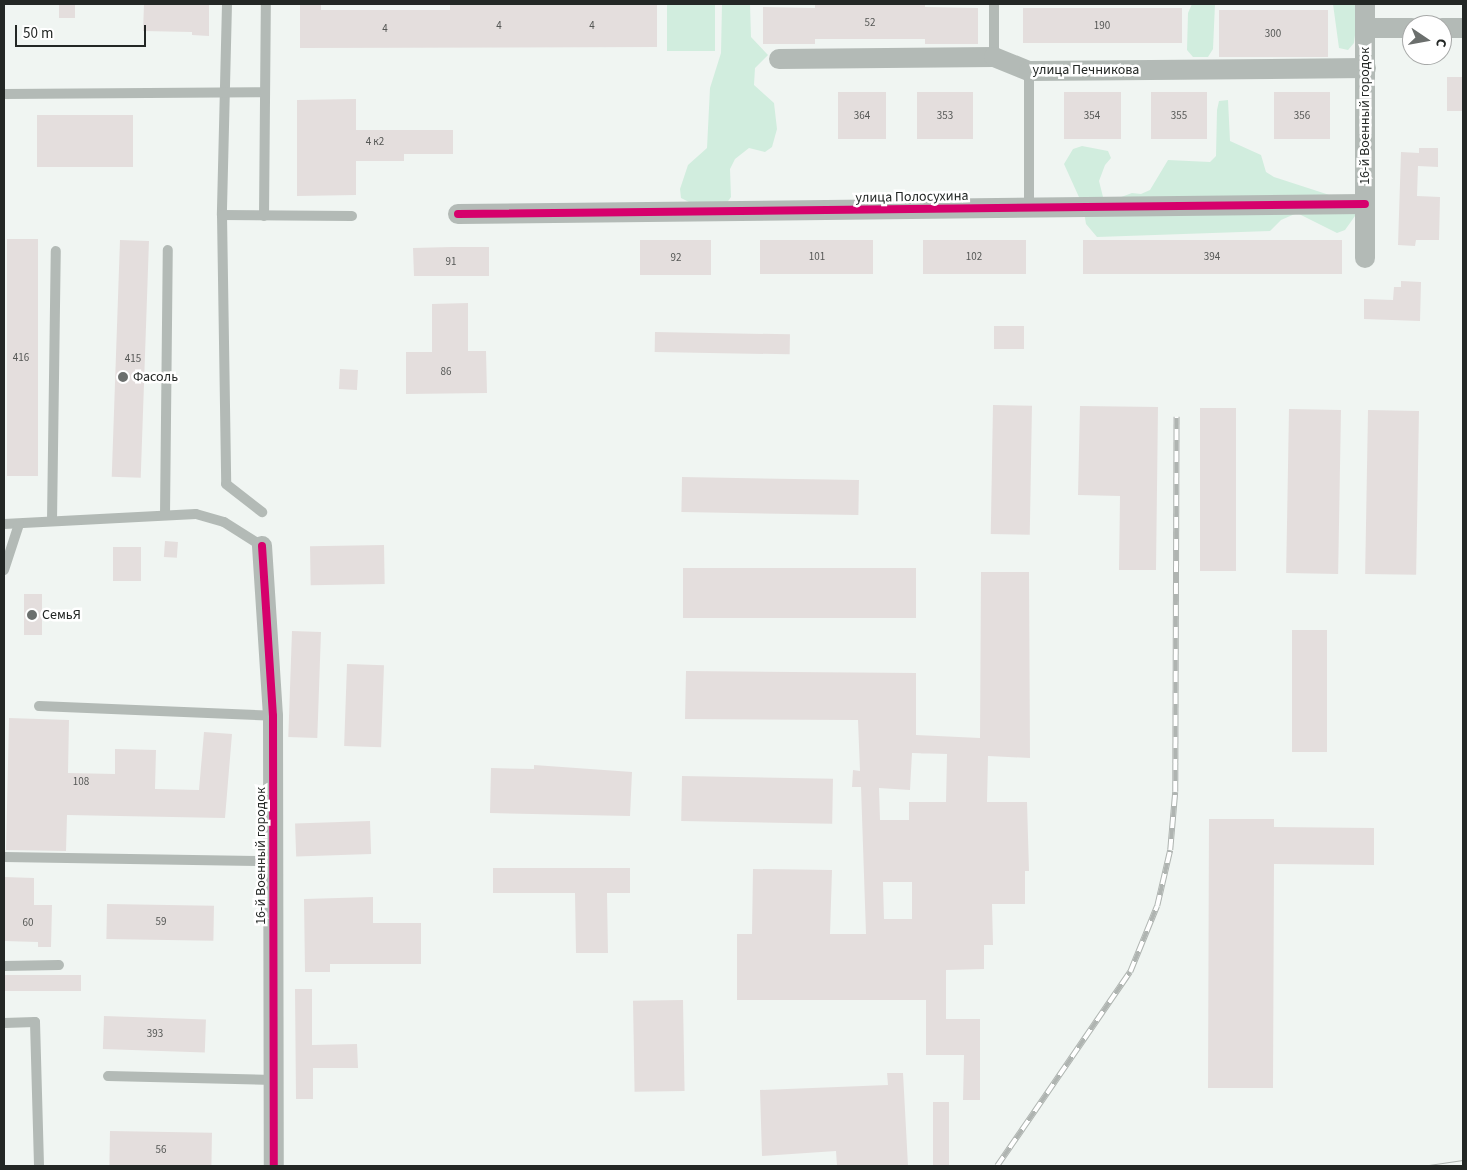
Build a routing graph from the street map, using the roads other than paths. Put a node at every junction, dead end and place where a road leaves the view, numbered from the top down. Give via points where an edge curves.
1 (226, 4) edge
2 (266, 4) edge
3 (994, 4) edge
4 (1365, 4) edge
5 (1365, 28) junction
6 (1402, 28) edge
7 (994, 57) junction
8 (779, 59) dead end
9 (1366, 68) junction
10 (1029, 71) junction
11 (225, 92) junction
12 (264, 92) junction
13 (4, 94) edge
14 (1365, 204) junction
15 (1029, 208) junction
16 (458, 214) dead end
17 (222, 215) junction
18 (264, 216) junction
19 (352, 216) dead end
20 (168, 250) dead end
21 (56, 251) dead end
22 (1365, 258) dead end
23 (262, 512) dead end
24 (165, 515) junction
25 (52, 522) junction
26 (4, 524) edge
27 (19, 524) junction
28 (262, 546) joint
29 (4, 570) edge
30 (39, 706) dead end
31 (273, 716) junction
32 (4, 856) edge
33 (273, 861) junction
34 (60, 965) dead end
35 (4, 966) edge
36 (4, 1023) edge
37 (108, 1076) dead end
38 (274, 1080) junction
39 (39, 1166) edge
40 (274, 1166) edge

1 - 11 lane
2 - 12 lane
3 - 7 lane
4 - 5 street, 16-й Военный городок
5 - 6 street
5 - 9 street, 16-й Военный городок
7 - 8 street, улица Печникова
7 - 10 street, улица Печникова
9 - 10 street, улица Печникова
9 - 14 street, 16-й Военный городок
10 - 15 lane
11 - 12 lane
11 - 13 lane
11 - 17 lane
12 - 18 lane
14 - 15 street, улица Полосухина
14 - 22 street, 16-й Военный городок
15 - 16 street, улица Полосухина
17 - 18 lane
17 - 23 lane via 226,484
18 - 19 lane
20 - 24 lane
21 - 25 lane
24 - 25 lane
24 - 28 lane via 196,514 224,522
25 - 27 lane
26 - 27 lane
27 - 29 lane
28 - 31 street, 16-й Военный городок
30 - 31 lane
31 - 33 street, 16-й Военный городок
32 - 33 lane
33 - 38 street, 16-й Военный городок
34 - 35 lane
36 - 39 lane via 35,1022
37 - 38 lane
38 - 40 street, 16-й Военный городок

